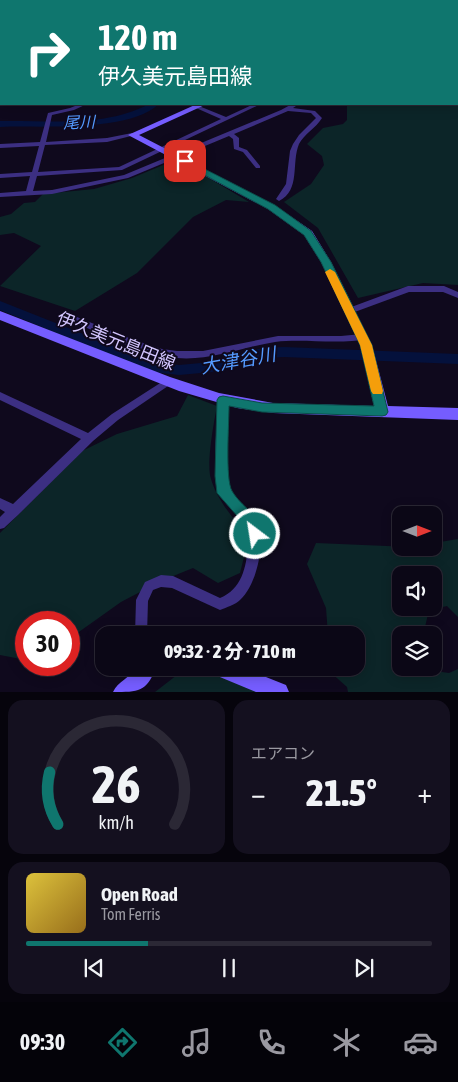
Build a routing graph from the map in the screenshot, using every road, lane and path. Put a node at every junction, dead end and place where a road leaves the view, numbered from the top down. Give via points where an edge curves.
1 (82, 105) edge
2 (197, 105) edge
3 (256, 105) edge
4 (295, 105) edge
5 (288, 110) junction
6 (225, 119) junction
7 (243, 128) junction
8 (230, 134) junction
9 (132, 135) junction
10 (41, 144) junction
11 (0, 146) edge
12 (161, 149) junction
13 (176, 157) junction
14 (258, 166) dead end
15 (34, 174) junction
16 (0, 176) edge
17 (29, 194) junction
18 (0, 195) edge
19 (279, 199) dead end
20 (458, 295) edge
21 (349, 311) junction
22 (0, 314) edge
23 (72, 318) dead end
24 (364, 341) junction
25 (168, 382) junction
26 (0, 396) edge
27 (223, 400) junction
28 (382, 412) junction
29 (458, 414) edge
30 (88, 438) junction
31 (0, 503) edge
32 (14, 511) junction
33 (0, 524) edge
34 (141, 626) edge
35 (137, 676) edge
36 (241, 676) edge
37 (123, 692) edge
38 (279, 692) edge

1 - 10 street via 50,114
2 - 6 street
2 - 9 street
3 - 6 street
4 - 5 street
5 - 7 street
5 - 19 street via 313,112 319,118 296,142 291,181
6 - 7 street
6 - 12 street
7 - 8 street
8 - 13 street
8 - 14 street via 236,138 236,148 245,151
9 - 10 street via 107,140
9 - 12 street
10 - 11 street
10 - 15 street
12 - 13 street
12 - 15 street via 120,169
13 - 17 street via 116,180
13 - 21 street via 271,207 308,233
15 - 16 street
15 - 17 street
17 - 18 street
20 - 21 street via 444,289 408,288
21 - 24 street
22 - 25 street, 伊久美元島田線
23 - 24 street via 156,351 175,355 204,354 278,339
24 - 28 street
25 - 27 street, 伊久美元島田線
25 - 30 street
26 - 30 street
27 - 28 street, 伊久美元島田線 via 258,407
27 - 34 street via 224,493 252,523 255,534 252,566 246,583 230,602 220,604 173,582 161,581 149,586 142,600
28 - 29 street, 伊久美元島田線
30 - 32 street
31 - 32 street
32 - 33 street
35 - 37 street
36 - 38 street

